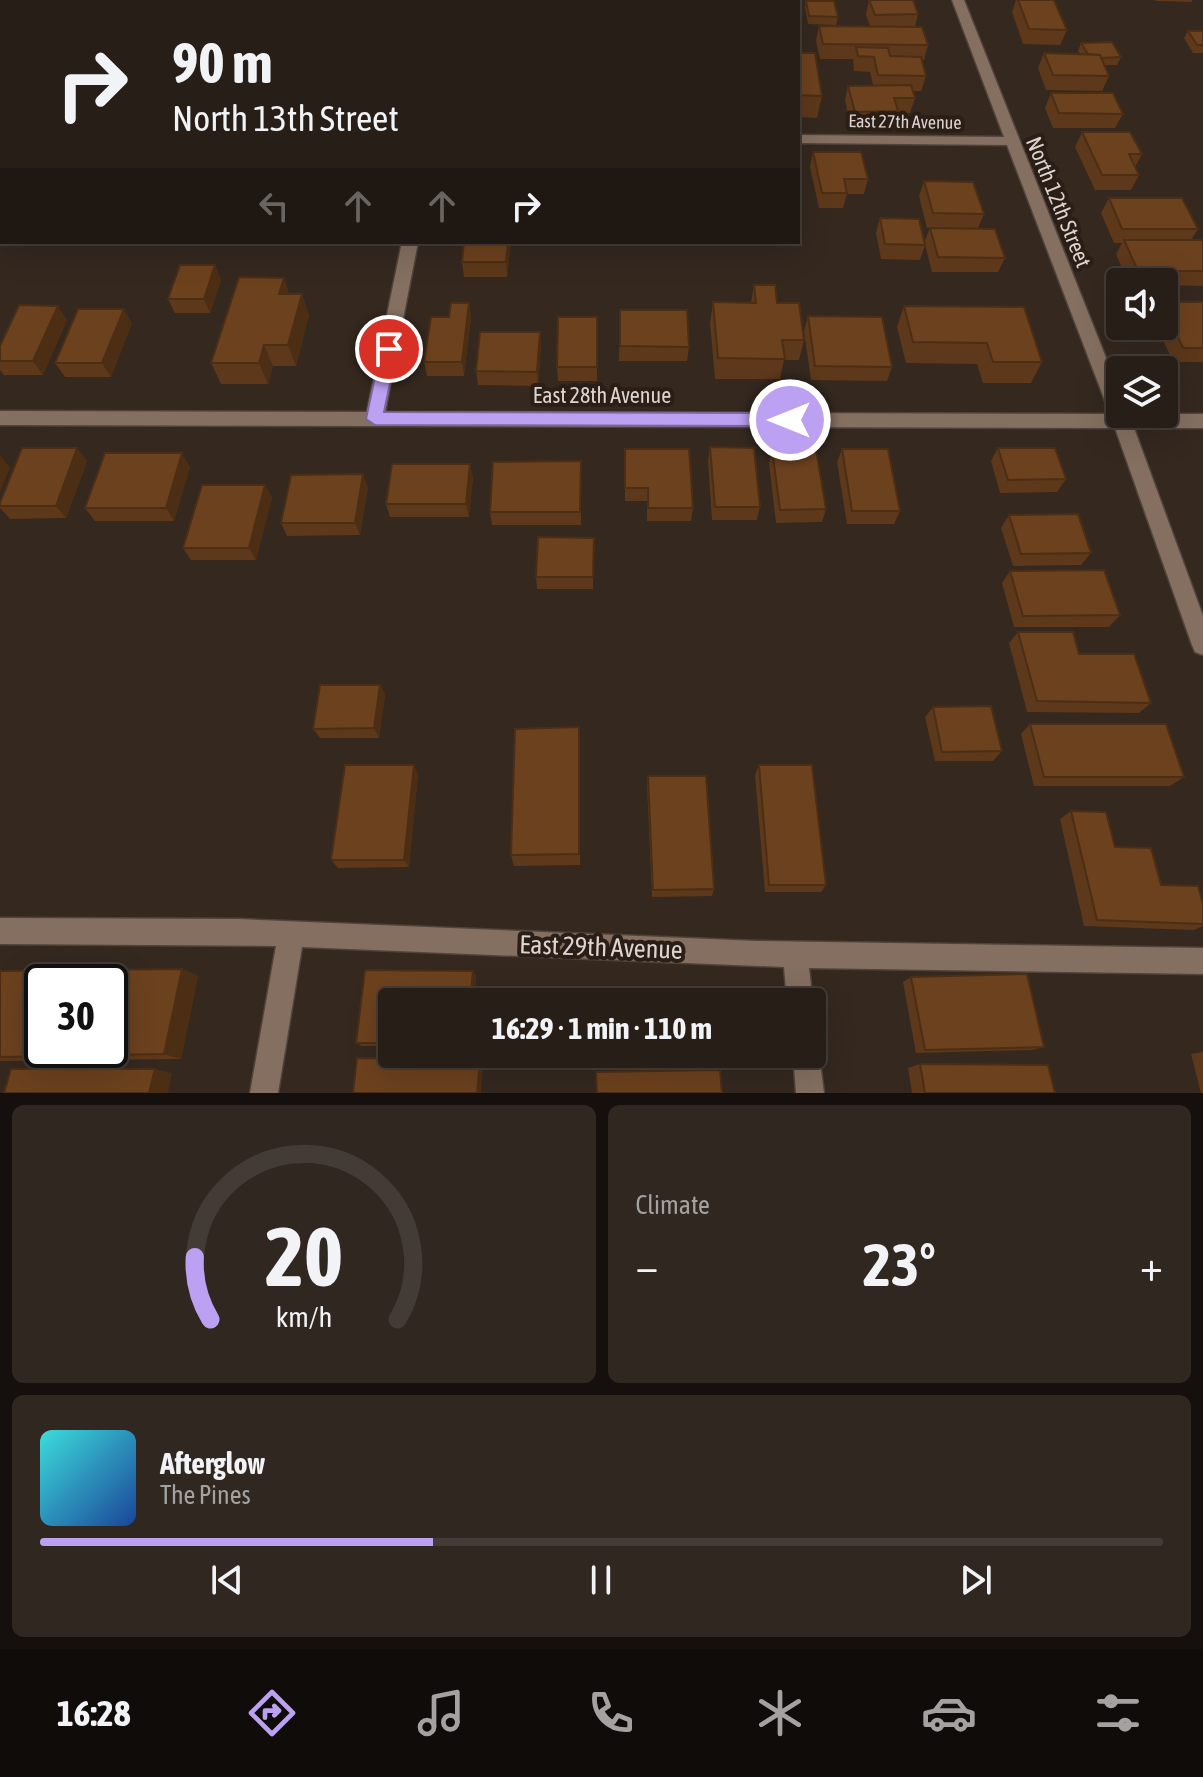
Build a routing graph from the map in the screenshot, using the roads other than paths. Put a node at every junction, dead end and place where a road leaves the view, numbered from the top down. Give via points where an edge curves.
1 (958, 0) edge
2 (800, 139) edge
3 (1011, 141) junction
4 (410, 244) edge
5 (1106, 381) edge
6 (0, 418) edge
7 (375, 419) junction
8 (1106, 421) edge
9 (1178, 421) edge
10 (1203, 421) edge
11 (1125, 428) edge
12 (1203, 645) edge
13 (0, 931) edge
14 (291, 935) junction
15 (795, 954) junction
16 (1203, 961) edge
17 (799, 988) edge
18 (807, 1068) edge
19 (264, 1093) edge
20 (810, 1093) edge

1 - 3 street, North 12th Street
2 - 3 street, East 27th Avenue
3 - 5 street, North 12th Street
4 - 7 street
6 - 7 street, East 28th Avenue
7 - 8 street, East 28th Avenue
9 - 10 street, East 28th Avenue
11 - 12 street, North 12th Street
13 - 14 street, East 29th Avenue
14 - 15 street, East 29th Avenue
14 - 19 street
15 - 16 street, East 29th Avenue
15 - 17 street
18 - 20 street

